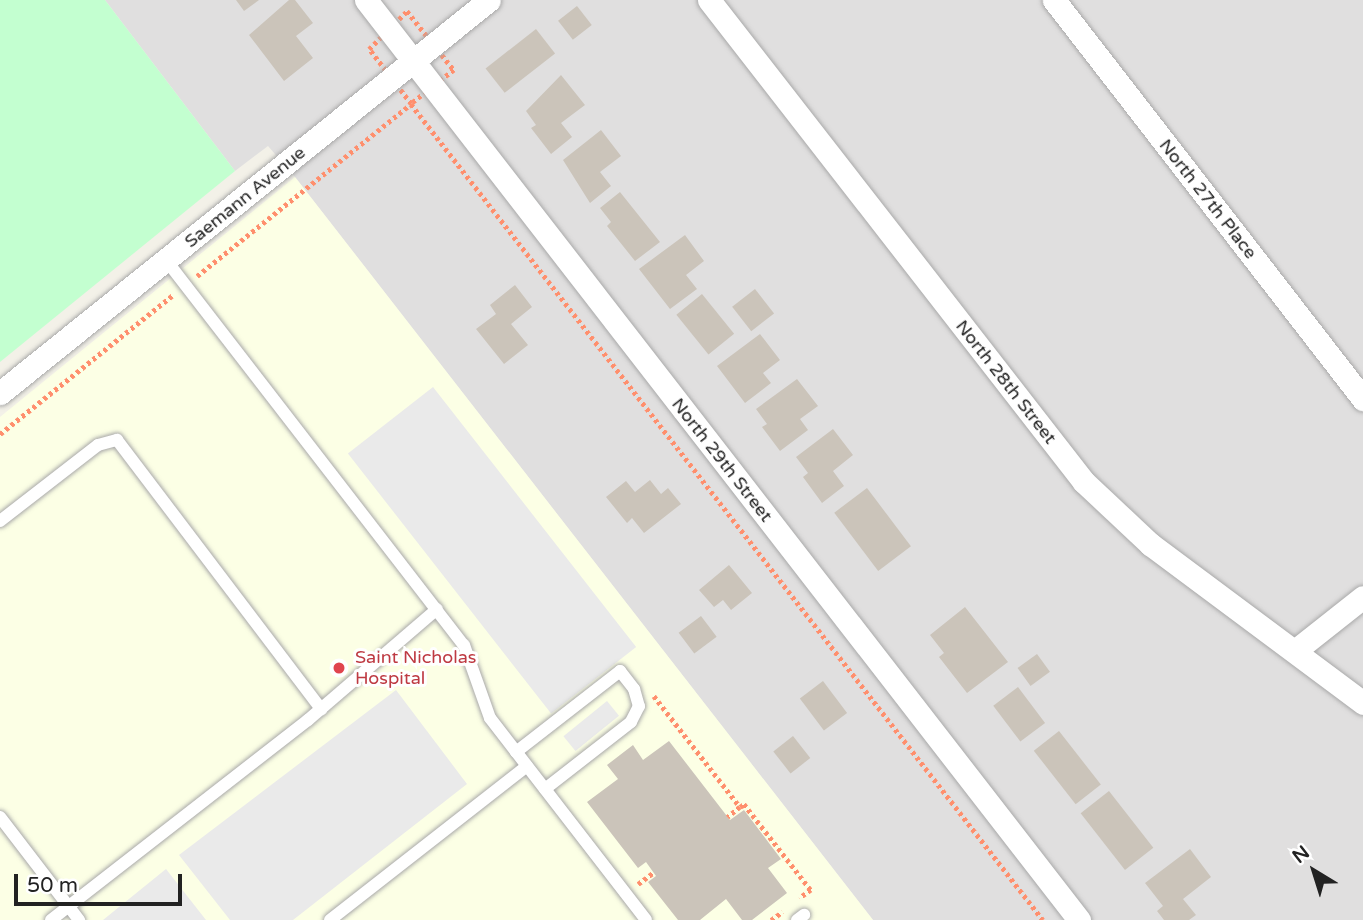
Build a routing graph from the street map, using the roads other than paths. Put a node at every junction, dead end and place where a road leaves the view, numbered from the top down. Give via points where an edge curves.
1 (366, 0) edge
2 (489, 0) edge
3 (709, 0) edge
4 (1054, 0) edge
5 (413, 61) junction
6 (166, 260) junction
7 (0, 393) edge
8 (1363, 398) edge
9 (0, 521) edge
10 (1363, 597) edge
11 (437, 609) junction
12 (1296, 650) junction
13 (1363, 703) edge
14 (321, 709) junction
15 (516, 752) junction
16 (527, 766) junction
17 (545, 789) junction
18 (0, 817) edge
19 (69, 906) junction
20 (51, 920) edge
21 (79, 920) edge
22 (330, 920) edge
23 (646, 920) edge
24 (1079, 920) edge

1 - 5 street, North 29th Street
2 - 5 street, Saemann Avenue
3 - 12 street, North 28th Street via 1084,482 1150,544
4 - 8 street, North 27th Place
5 - 6 street, Saemann Avenue
5 - 24 street, North 29th Street
6 - 7 street, Saemann Avenue
6 - 11 lane
9 - 14 lane via 98,445 117,440
10 - 12 street
11 - 14 lane
11 - 15 lane via 464,645 481,702
12 - 13 street, North 28th Street
14 - 19 lane
15 - 16 lane
15 - 17 lane via 620,671 639,697 636,716
16 - 17 lane
16 - 22 lane
17 - 23 lane
18 - 19 lane
19 - 20 lane
19 - 21 lane

